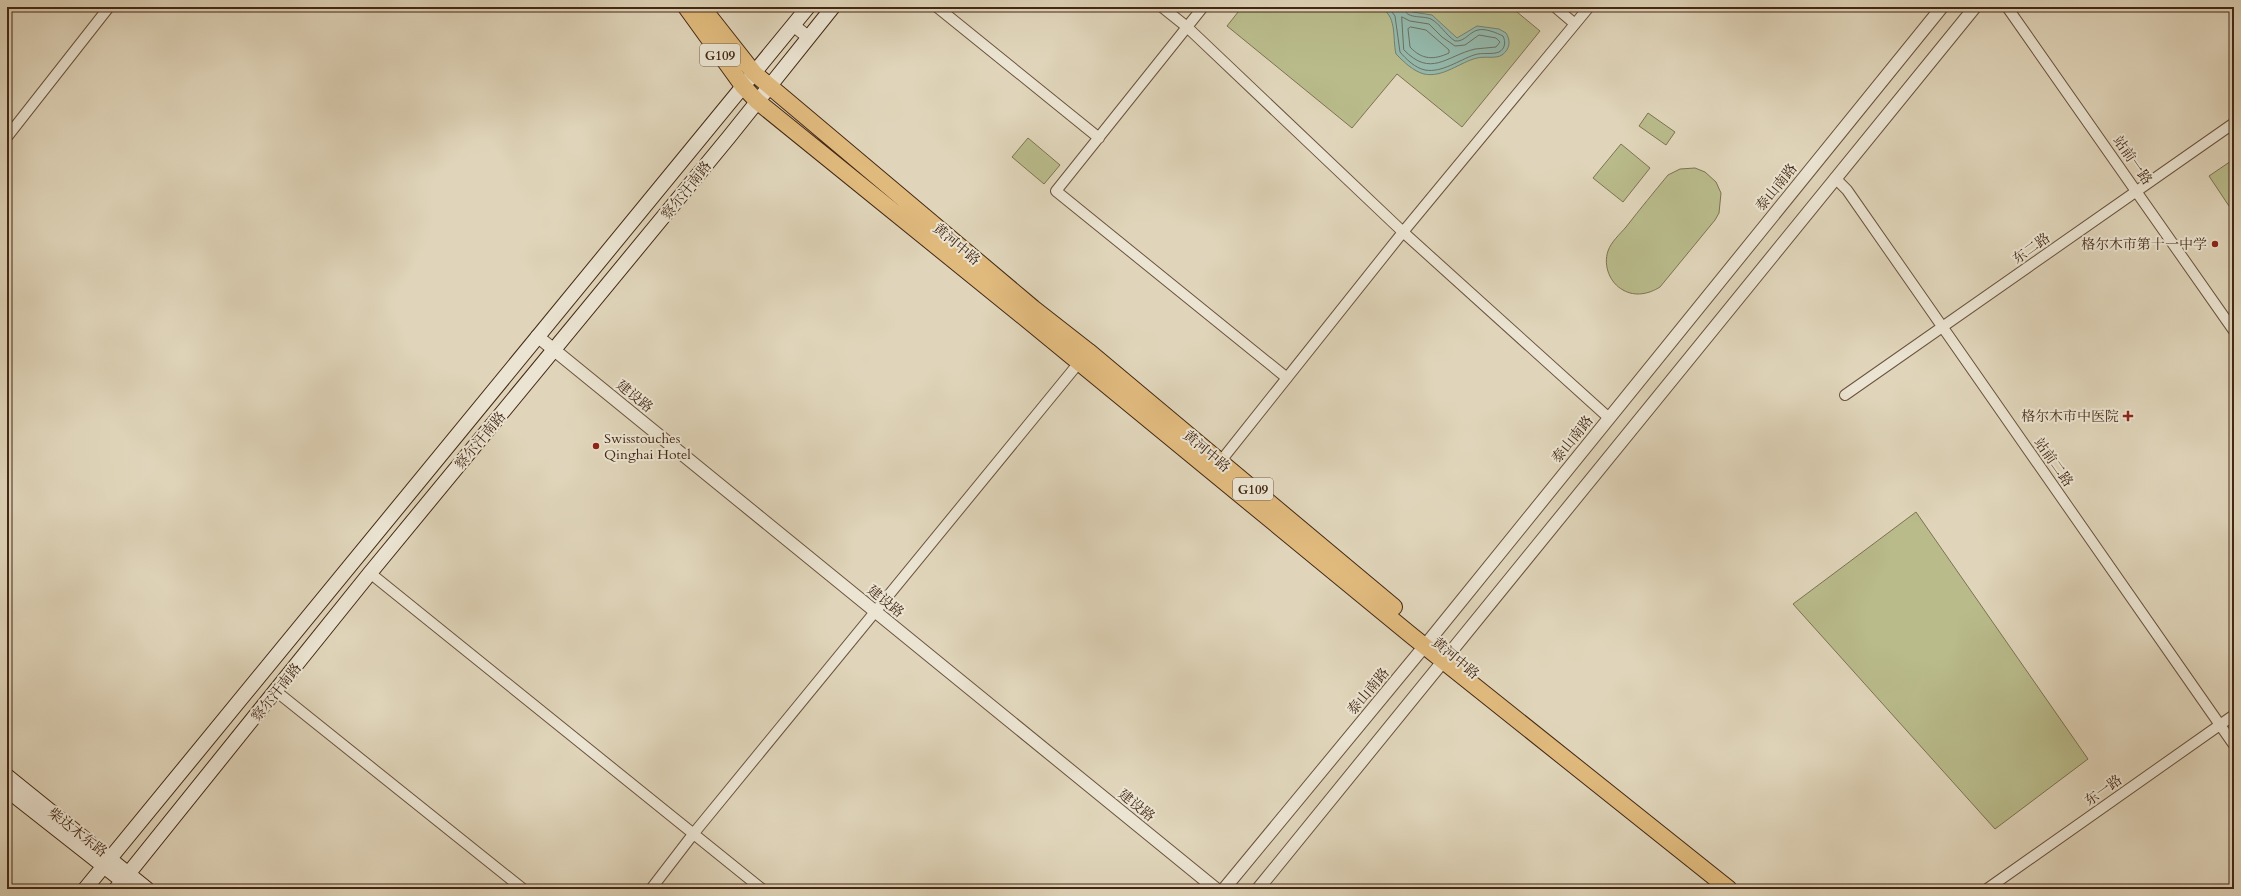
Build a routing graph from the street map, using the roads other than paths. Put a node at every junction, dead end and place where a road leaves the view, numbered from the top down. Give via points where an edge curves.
1 (109, 7) edge
2 (686, 7) edge
3 (702, 7) edge
4 (808, 7) edge
5 (833, 7) edge
6 (937, 7) edge
7 (1162, 7) edge
8 (1203, 7) edge
9 (1555, 7) edge
10 (1589, 7) edge
11 (1942, 7) edge
12 (1975, 7) edge
13 (2007, 7) edge
14 (1575, 24) junction
15 (793, 25) junction
16 (1187, 27) junction
17 (808, 37) junction
18 (754, 73) junction
19 (743, 86) junction
20 (770, 86) junction
21 (757, 101) junction
22 (2234, 123) edge
23 (7, 137) edge
24 (1099, 138) junction
25 (1835, 178) junction
26 (2137, 191) junction
27 (1403, 232) junction
28 (1942, 327) junction
29 (2234, 331) edge
30 (537, 336) junction
31 (555, 350) junction
32 (1084, 357) junction
33 (1287, 378) junction
34 (1845, 395) dead end
35 (1609, 418) junction
36 (1220, 462) junction
37 (370, 573) junction
38 (876, 612) junction
39 (1429, 641) junction
40 (1447, 656) junction
41 (277, 692) junction
42 (2234, 714) edge
43 (2220, 724) junction
44 (2234, 745) edge
45 (7, 776) edge
46 (7, 790) edge
47 (694, 833) junction
48 (107, 862) junction
49 (125, 883) edge
50 (85, 889) edge
51 (147, 889) edge
52 (523, 889) edge
53 (651, 889) edge
54 (762, 889) edge
55 (1216, 889) edge
56 (1224, 889) edge
57 (1258, 889) edge
58 (1729, 889) edge
59 (1739, 889) edge
60 (1987, 889) edge

1 - 23 street
2 - 19 highway, G109
3 - 18 highway, G109
4 - 15 main road, 察尔汗南路
5 - 17 main road, 察尔汗南路
6 - 24 street
7 - 16 street
8 - 16 street
9 - 14 street
10 - 14 street
11 - 35 street, 泰山南路
12 - 25 street
13 - 26 street, 站前一路
14 - 27 street
15 - 17 street
15 - 18 main road, 察尔汗南路
16 - 24 street
16 - 27 street
17 - 20 main road, 察尔汗南路
18 - 19 main road, 察尔汗南路
18 - 20 highway, G109
19 - 21 highway, G109
19 - 30 main road, 察尔汗南路
20 - 21 main road, 察尔汗南路
20 - 32 highway, 黄河中路 / G109 via 1027,303
21 - 31 main road, 察尔汗南路
21 - 32 highway, 黄河中路 / G109
22 - 26 street, 东二路
24 - 33 street via 1056,191
25 - 28 street, 站前二路 via 1847,190
25 - 40 street
26 - 28 street, 东二路
26 - 29 street, 站前一路
27 - 33 street
27 - 35 street
28 - 34 street, 东二路
28 - 43 street, 站前二路
30 - 31 street, 建设路
30 - 48 main road, 察尔汗南路
31 - 37 main road, 察尔汗南路
31 - 38 street, 建设路
32 - 36 highway, 黄河中路 / G109
32 - 38 street
32 - 39 highway, 黄河中路 / G109
33 - 36 street
35 - 39 street, 泰山南路
36 - 39 highway, 黄河中路 / G109
37 - 41 main road, 察尔汗南路
37 - 47 street
38 - 47 street
38 - 55 street, 建设路
39 - 40 highway, 黄河中路 / G109
39 - 56 street, 泰山南路
40 - 57 street
40 - 58 highway, 黄河中路 / G109
40 - 59 highway, 黄河中路 / G109
41 - 49 main road, 察尔汗南路
41 - 52 street
42 - 43 street, 东一路
43 - 44 street, 站前二路
43 - 60 street, 东一路
45 - 48 main road, 柴达木东路
46 - 48 main road, 柴达木东路
47 - 53 street
47 - 54 street
48 - 49 main road, 柴达木东路
48 - 50 main road, 察尔汗南路
49 - 51 main road, 柴达木东路

